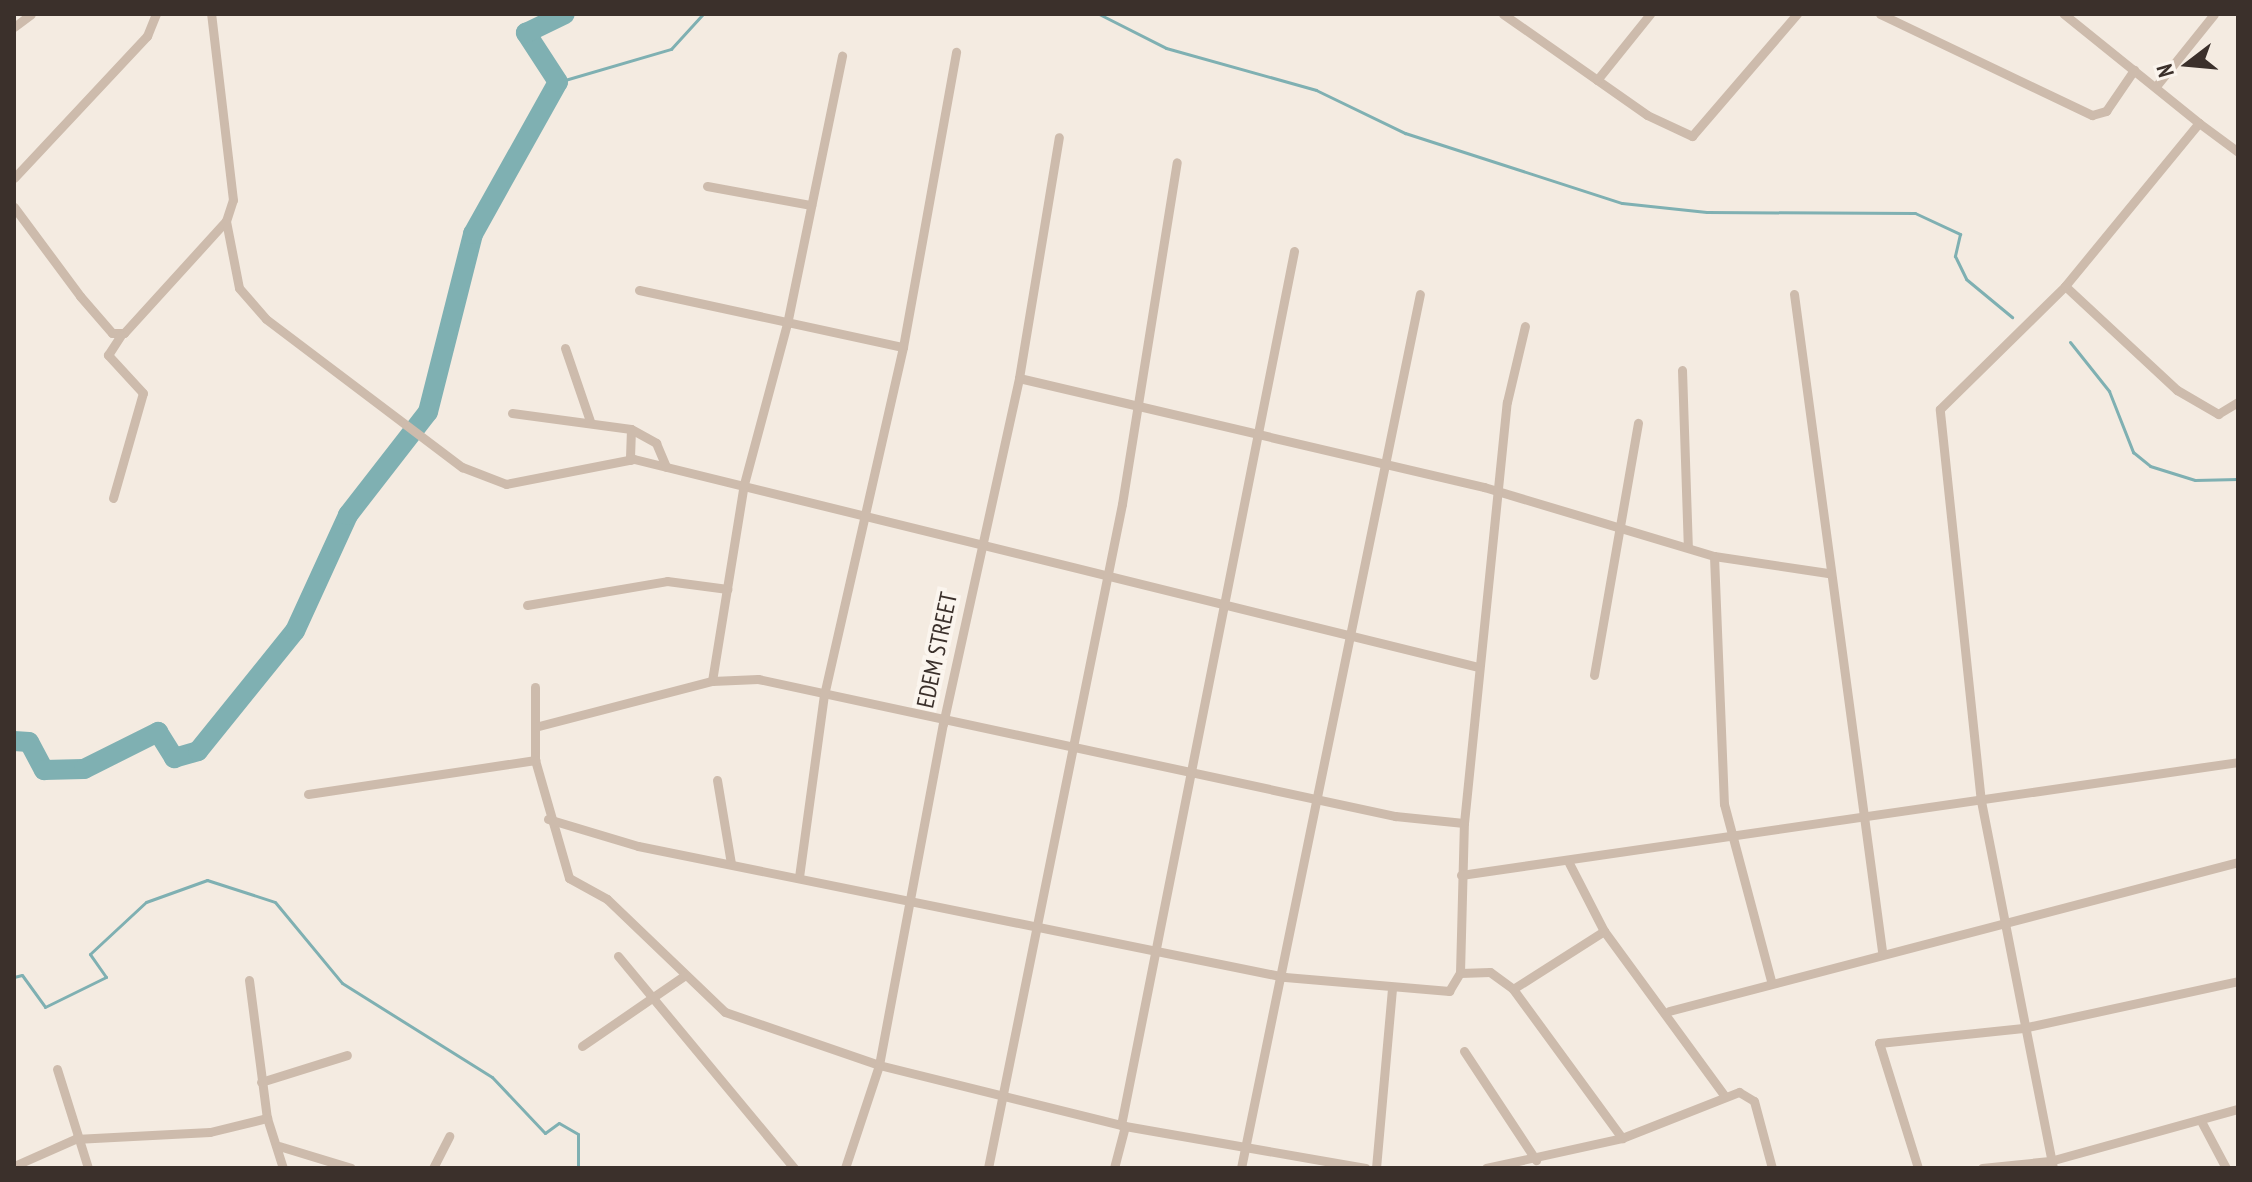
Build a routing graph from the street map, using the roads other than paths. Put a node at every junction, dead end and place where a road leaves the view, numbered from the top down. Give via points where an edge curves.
1 (31, 14) edge
2 (156, 14) edge
3 (211, 14) edge
4 (1503, 14) edge
5 (1650, 14) edge
6 (1797, 14) edge
7 (1880, 14) edge
8 (2064, 14) edge
9 (2214, 14) edge
10 (14, 27) edge
11 (956, 52) dead end
12 (842, 56) dead end
13 (2134, 70) junction
14 (1597, 80) junction
15 (2157, 85) junction
16 (2199, 123) junction
17 (1059, 137) dead end
18 (2238, 152) edge
19 (1177, 162) dead end
20 (14, 178) edge
21 (707, 186) dead end
22 (811, 205) junction
23 (14, 207) edge
24 (226, 221) junction
25 (1294, 251) dead end
26 (2065, 286) junction
27 (639, 290) dead end
28 (1420, 294) dead end
29 (1794, 294) dead end
30 (787, 324) junction
31 (1525, 326) dead end
32 (121, 335) junction
33 (903, 347) junction
34 (565, 348) dead end
35 (1682, 370) dead end
36 (1019, 378) junction
37 (2238, 402) edge
38 (1138, 407) junction
39 (512, 413) dead end
40 (590, 421) junction
41 (1638, 423) dead end
42 (631, 429) junction
43 (1256, 433) junction
44 (630, 460) junction
45 (1390, 465) junction
46 (666, 467) junction
47 (744, 484) junction
48 (1496, 495) junction
49 (113, 498) dead end
50 (861, 510) junction
51 (1623, 524) junction
52 (980, 542) junction
53 (1688, 547) junction
54 (1714, 556) junction
55 (1828, 573) junction
56 (1107, 575) junction
57 (727, 589) junction
58 (1225, 602) junction
59 (527, 605) dead end
60 (1354, 639) junction
61 (1478, 667) junction
62 (1594, 675) dead end
63 (712, 681) junction
64 (535, 687) dead end
65 (824, 695) junction
66 (943, 724) junction
67 (535, 727) junction
68 (1071, 746) junction
69 (535, 760) junction
70 (2238, 762) edge
71 (1191, 772) junction
72 (717, 780) dead end
73 (308, 794) dead end
74 (1320, 800) junction
75 (1981, 802) junction
76 (1862, 816) junction
77 (548, 819) junction
78 (1464, 823) junction
79 (1732, 835) junction
80 (2238, 862) edge
81 (1569, 863) junction
82 (731, 864) junction
83 (1461, 875) junction
84 (799, 877) junction
85 (913, 900) junction
86 (1999, 923) junction
87 (1033, 925) junction
88 (1604, 931) junction
89 (1157, 950) junction
90 (1882, 951) junction
91 (618, 956) dead end
92 (1460, 973) junction
93 (684, 976) junction
94 (1285, 977) junction
95 (249, 980) dead end
96 (1771, 981) junction
97 (2238, 981) edge
98 (1392, 989) junction
99 (1513, 989) junction
100 (657, 999) junction
101 (1669, 1011) junction
102 (2023, 1028) junction
103 (582, 1046) dead end
104 (1464, 1051) dead end
105 (347, 1055) dead end
106 (879, 1065) junction
107 (57, 1069) dead end
108 (261, 1082) junction
109 (1005, 1095) junction
110 (1724, 1095) junction
111 (2238, 1109) edge
112 (267, 1118) junction
113 (2201, 1121) junction
114 (1123, 1126) junction
115 (449, 1136) dead end
116 (1622, 1138) junction
117 (75, 1139) junction
118 (279, 1146) junction
119 (1246, 1149) junction
120 (1536, 1160) junction
121 (2051, 1164) edge
122 (14, 1166) edge
123 (88, 1168) edge
124 (283, 1168) edge
125 (351, 1168) edge
126 (433, 1168) edge
127 (794, 1168) edge
128 (845, 1168) edge
129 (988, 1168) edge
130 (1114, 1168) edge
131 (1241, 1168) edge
132 (1365, 1168) edge
133 (1376, 1168) edge
134 (1486, 1168) edge
135 (1772, 1168) edge
136 (1918, 1168) edge
137 (1982, 1168) edge
138 (2226, 1168) edge

1 - 10 street
2 - 20 street via 147,36
3 - 24 street via 232,190
4 - 14 street
5 - 14 street
6 - 14 street via 1697,135 1647,115
7 - 13 street via 2092,115 2106,111
8 - 13 street
9 - 15 street
11 - 33 street
12 - 22 street
13 - 15 street
15 - 16 street
16 - 18 street
16 - 26 street
17 - 36 street, EDEM STREET
19 - 38 street
21 - 22 street
22 - 30 street
23 - 32 street via 80,296
24 - 32 street
24 - 44 street via 239,288 266,319 446,455 506,484
25 - 43 street
26 - 37 street via 2177,390 2218,414
26 - 75 street via 1940,409
27 - 30 street
28 - 45 street
29 - 55 street
30 - 33 street
30 - 47 street
31 - 48 street via 1509,386
32 - 49 street via 108,355 143,393
33 - 50 street
34 - 40 street
35 - 53 street
36 - 38 street
36 - 52 street, EDEM STREET
38 - 43 street
38 - 56 street
39 - 40 street via 552,423
40 - 42 street
41 - 51 street
42 - 44 street
42 - 46 street via 656,443
43 - 45 street
43 - 58 street
44 - 46 street
45 - 48 street
45 - 60 street
46 - 47 street
47 - 50 street
47 - 57 street
48 - 51 street
48 - 61 street
50 - 52 street
50 - 65 street
51 - 53 street
51 - 62 street
52 - 56 street
52 - 66 street, EDEM STREET
53 - 54 street
54 - 55 street
54 - 79 street via 1714,668
55 - 76 street
56 - 58 street
56 - 68 street
57 - 59 street via 667,581
57 - 63 street
58 - 60 street
58 - 71 street
60 - 61 street
60 - 74 street
61 - 78 street
63 - 65 street via 758,679
63 - 67 street
64 - 67 street
65 - 66 street
65 - 84 street
66 - 68 street
66 - 85 street, EDEM STREET
67 - 69 street
68 - 71 street
68 - 87 street
69 - 73 street
69 - 77 street
70 - 75 street
71 - 74 street
71 - 89 street
72 - 82 street
74 - 78 street
74 - 94 street
75 - 76 street
75 - 86 street
76 - 79 street
76 - 90 street
77 - 82 street
77 - 93 street via 569,878 607,899
78 - 83 street
79 - 81 street
79 - 96 street
80 - 86 street
81 - 83 street
81 - 88 street
82 - 84 street
83 - 92 street
84 - 85 street
85 - 87 street
85 - 106 street, EDEM STREET
86 - 90 street
86 - 102 street
87 - 89 street
87 - 109 street
88 - 99 street
88 - 101 street
89 - 94 street
89 - 114 street
90 - 96 street
91 - 100 street
92 - 98 street via 1449,991
92 - 99 street via 1490,972
93 - 100 street
93 - 106 street via 725,1012 765,1032
94 - 98 street
94 - 119 street
95 - 108 street
96 - 101 street
97 - 102 street
98 - 133 street
99 - 116 street
100 - 103 street
100 - 127 street via 694,1055
101 - 110 street
102 - 121 street
102 - 136 street via 1879,1043
104 - 120 street
105 - 108 street
106 - 109 street
106 - 128 street, EDEM STREET
107 - 117 street
108 - 112 street
109 - 114 street
109 - 129 street
110 - 116 street
110 - 135 street via 1739,1092 1754,1101
111 - 113 street
112 - 117 street via 210,1132
112 - 118 street
113 - 121 street
113 - 138 street
114 - 119 street
114 - 130 street
115 - 126 street
116 - 120 street
117 - 122 street
117 - 123 street
118 - 124 street
118 - 125 street
119 - 131 street
119 - 132 street
120 - 134 street
121 - 137 street

